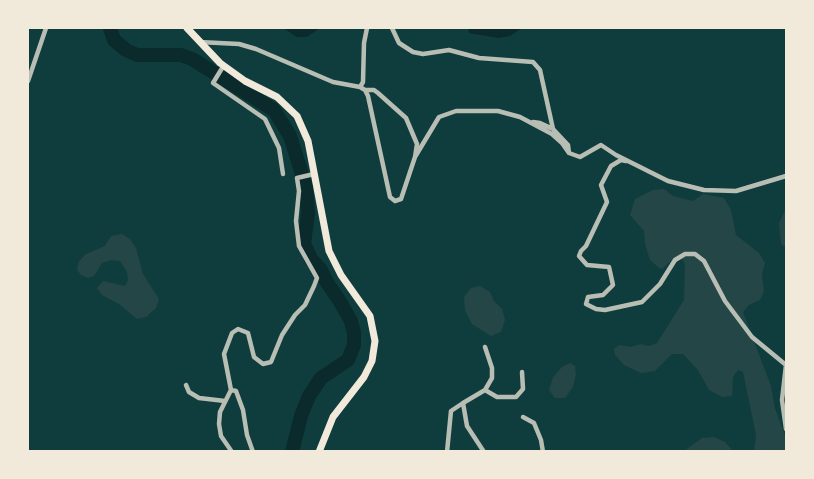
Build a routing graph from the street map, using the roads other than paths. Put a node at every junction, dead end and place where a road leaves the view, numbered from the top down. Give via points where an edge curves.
1 (46, 28) edge
2 (187, 28) edge
3 (366, 28) edge
4 (392, 28) edge
5 (199, 42) junction
6 (222, 69) junction
7 (28, 81) edge
8 (360, 87) junction
9 (365, 90) junction
10 (532, 122) junction
11 (554, 129) junction
12 (569, 153) junction
13 (415, 156) junction
14 (633, 163) junction
15 (282, 174) dead end
16 (310, 175) junction
17 (786, 176) edge
18 (485, 347) dead end
19 (522, 372) dead end
20 (186, 385) dead end
21 (231, 390) junction
22 (485, 390) junction
23 (225, 401) junction
24 (463, 403) junction
25 (523, 417) dead end
26 (786, 429) edge
27 (232, 452) edge
28 (253, 452) edge
29 (319, 452) edge
30 (447, 452) edge
31 (484, 452) edge
32 (543, 452) edge

1 - 7 street
2 - 5 main road
3 - 8 street
4 - 11 street via 400,43 413,52 423,54 449,50 479,58 533,62 540,70
5 - 6 main road
5 - 8 street via 239,44 333,82
6 - 15 street via 212,83 265,119 279,148
6 - 16 main road via 277,97 290,108 303,126
8 - 9 street
9 - 13 street via 378,92 406,118 417,144
9 - 13 street via 390,197 395,201 401,199
10 - 11 street
10 - 12 street via 558,138
10 - 13 street via 498,112 456,111 439,117
11 - 12 street via 568,145
12 - 14 street via 580,157 601,145
14 - 17 street via 668,181 704,190 736,191
14 - 26 street via 616,162 601,185 607,202 579,256 587,265 609,267 613,285 603,295 588,297 586,304 605,310 642,302 660,284 675,260 685,254 695,254 704,261 725,301 752,337 786,365 782,400
16 - 21 street via 298,178 296,220 298,246 317,278 316,282 305,305 294,315 282,335 271,362 263,364 254,357 245,330 238,329 232,333 224,358
16 - 29 main road via 330,251 341,275 370,316 374,341 368,370 332,417
18 - 22 street via 492,368 492,378
19 - 22 street via 523,389 516,398 497,397
20 - 23 street via 189,392 199,398
21 - 23 street
21 - 28 street via 236,391 243,410
22 - 24 street
23 - 27 street via 219,424 221,436
24 - 30 street via 450,411
24 - 31 street via 467,426
25 - 32 street via 534,423

